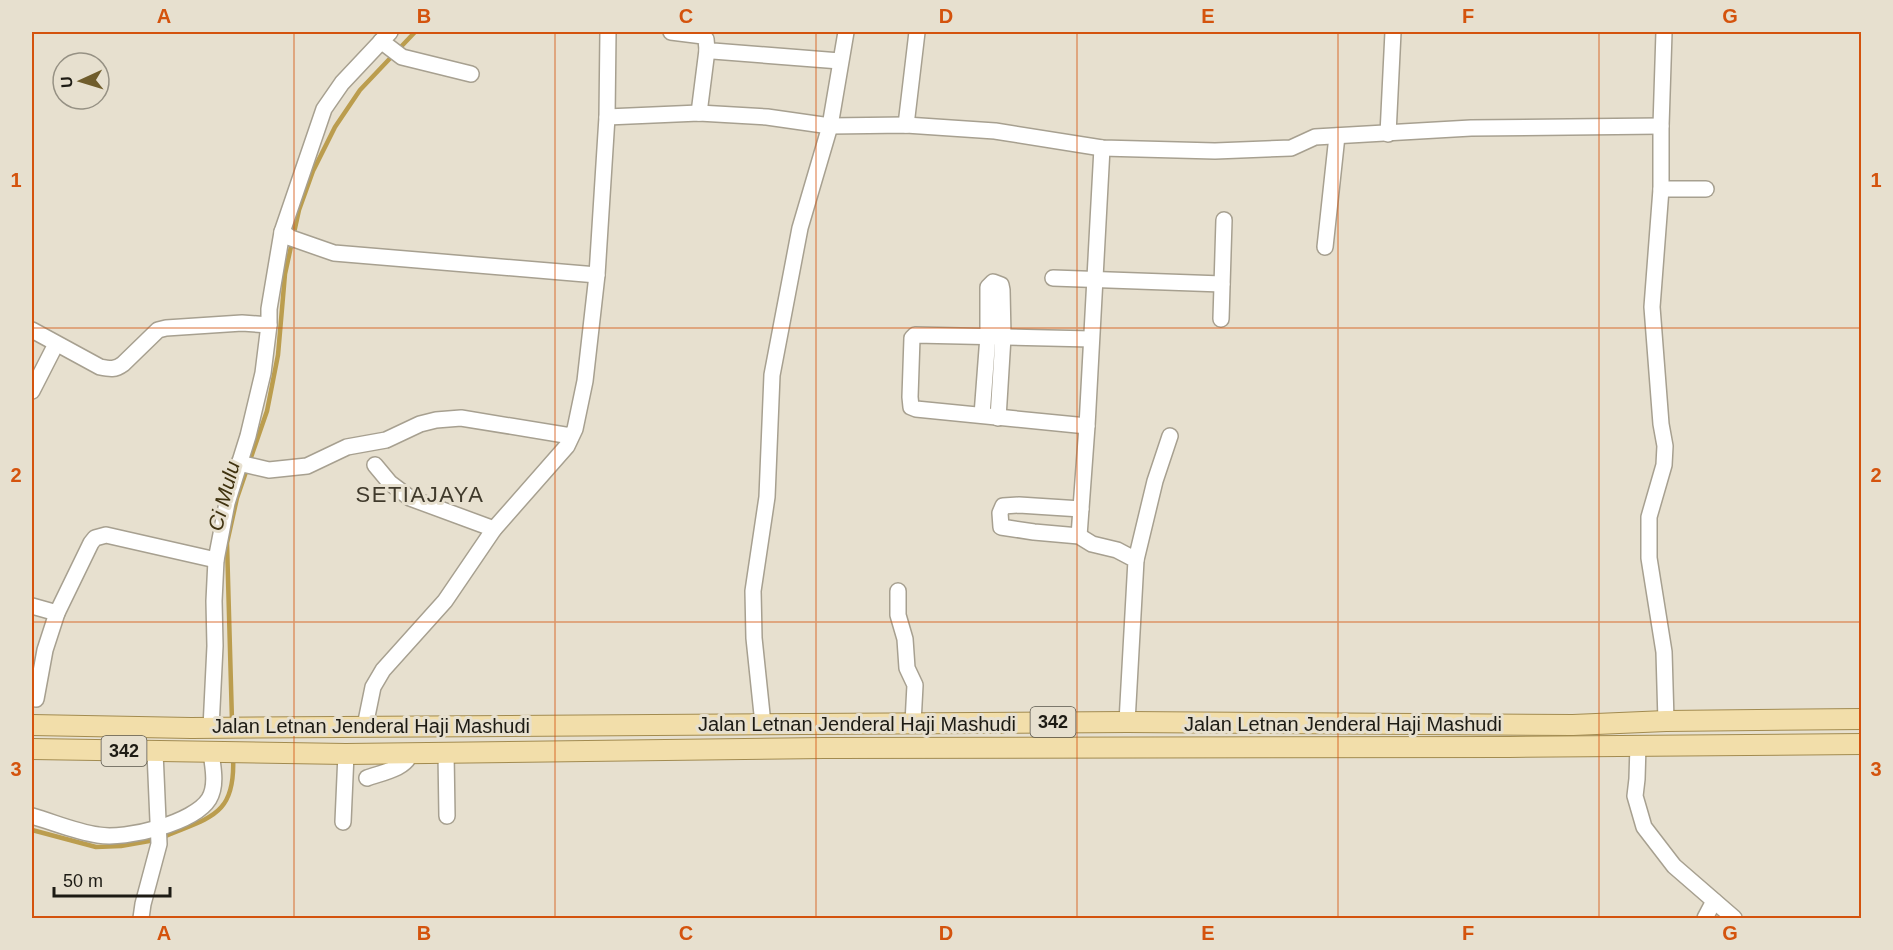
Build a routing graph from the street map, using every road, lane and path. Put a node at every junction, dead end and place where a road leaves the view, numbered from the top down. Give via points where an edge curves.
1 (608, 32) edge
2 (671, 32) edge
3 (846, 32) edge
4 (917, 32) edge
5 (1393, 32) edge
6 (1664, 32) edge
7 (391, 45) edge
8 (707, 50) junction
9 (840, 61) junction
10 (471, 74) dead end
11 (699, 113) junction
12 (607, 117) junction
13 (906, 125) junction
14 (830, 126) junction
15 (1660, 126) junction
16 (1388, 134) junction
17 (1337, 136) junction
18 (1102, 148) junction
19 (1661, 189) junction
20 (1706, 189) dead end
21 (1224, 220) dead end
22 (286, 235) junction
23 (1325, 247) dead end
24 (597, 274) junction
25 (1053, 278) dead end
26 (1095, 280) junction
27 (1222, 284) junction
28 (269, 309) junction
29 (1221, 319) dead end
30 (242, 323) junction
31 (269, 325) junction
32 (32, 330) edge
33 (995, 336) junction
34 (1091, 339) junction
35 (56, 344) junction
36 (32, 392) edge
37 (990, 417) junction
38 (1087, 426) junction
39 (571, 436) junction
40 (1170, 436) dead end
41 (247, 465) junction
42 (375, 465) dead end
43 (1081, 509) junction
44 (494, 529) junction
45 (1079, 536) junction
46 (216, 560) junction
47 (1136, 560) junction
48 (898, 591) dead end
49 (32, 606) edge
50 (57, 613) junction
51 (36, 699) dead end
52 (1862, 719) edge
53 (1782, 720) junction
54 (1666, 721) junction
55 (1127, 722) junction
56 (913, 723) junction
57 (763, 724) junction
58 (32, 725) edge
59 (365, 726) junction
60 (118, 727) junction
61 (213, 728) junction
62 (1862, 744) edge
63 (1638, 745) junction
64 (1783, 746) junction
65 (32, 749) edge
66 (116, 751) junction
67 (155, 752) junction
68 (214, 753) junction
69 (410, 753) junction
70 (446, 753) junction
71 (346, 754) junction
72 (367, 778) dead end
73 (32, 816) edge
74 (447, 816) dead end
75 (343, 822) dead end
76 (158, 836) junction
77 (1714, 901) junction
78 (141, 918) edge
79 (1704, 918) edge
80 (1734, 918) edge

1 - 12 street
2 - 8 street via 703,36
3 - 9 street
4 - 13 street
5 - 16 street
6 - 15 street
7 - 10 street
7 - 22 street via 342,83 324,109
8 - 9 street
8 - 11 street
9 - 14 street
11 - 12 street
11 - 14 street
12 - 24 street
13 - 14 street
13 - 18 street via 995,131
14 - 57 street via 800,228 772,375 767,497 753,591
15 - 16 street via 1471,128
15 - 19 street
16 - 17 street
17 - 18 street via 1315,137 1291,148 1269,150
17 - 23 street
18 - 26 street
19 - 20 street
19 - 54 street via 1652,307 1665,446 1664,465 1649,517 1649,558 1664,652
21 - 27 street
22 - 24 street via 352,256
22 - 28 street
24 - 39 street via 581,407
25 - 26 street
26 - 27 street
26 - 34 street
27 - 29 street
28 - 30 street
28 - 31 street
30 - 31 street
30 - 35 street via 158,330 117,368 100,367
31 - 41 street
32 - 35 street
33 - 34 street
33 - 37 street
33 - 37 street via 916,335 911,347 911,407
34 - 38 street
35 - 36 street
37 - 38 street
38 - 43 street
39 - 41 street via 461,418 436,420 386,440 347,447 307,466 280,471
39 - 44 street via 546,472
40 - 47 street
41 - 46 street via 227,503
42 - 44 street via 410,498
43 - 45 street
43 - 45 street via 1019,505 1003,506 1000,513 1001,526
44 - 59 street via 445,601 377,679
45 - 47 street
46 - 50 street via 100,536 94,538 86,551
46 - 61 street
47 - 55 street
48 - 56 street via 907,668 915,685
49 - 50 street
50 - 51 street
52 - 53 main road, Jalan Letnan Jenderal Haji Mashudi / 342
53 - 54 main road, Jalan Letnan Jenderal Haji Mashudi / 342
53 - 64 main road
54 - 55 main road, Jalan Letnan Jenderal Haji Mashudi / 342 via 1573,725
55 - 56 main road, Jalan Letnan Jenderal Haji Mashudi / 342
56 - 57 main road, Jalan Letnan Jenderal Haji Mashudi / 342
57 - 59 main road, Jalan Letnan Jenderal Haji Mashudi / 342
58 - 60 main road, Jalan Letnan Jenderal Haji Mashudi / 342
59 - 61 main road, Jalan Letnan Jenderal Haji Mashudi / 342
60 - 61 main road, Jalan Letnan Jenderal Haji Mashudi / 342
60 - 66 main road
62 - 64 main road, Jalan Letnan Jenderal Haji Mashudi / 342
63 - 64 main road, Jalan Letnan Jenderal Haji Mashudi / 342
63 - 70 main road, Jalan Letnan Jenderal Haji Mashudi / 342
63 - 77 street via 1635,796 1644,827 1674,866
65 - 66 main road, Jalan Letnan Jenderal Haji Mashudi / 342
66 - 67 main road, Jalan Letnan Jenderal Haji Mashudi / 342
67 - 68 main road, Jalan Letnan Jenderal Haji Mashudi / 342
67 - 76 street
68 - 71 main road, Jalan Letnan Jenderal Haji Mashudi / 342
68 - 76 street via 211,797 203,807
69 - 70 main road, Jalan Letnan Jenderal Haji Mashudi / 342
69 - 71 main road, Jalan Letnan Jenderal Haji Mashudi / 342
69 - 72 street via 404,764
70 - 74 street
71 - 75 street
73 - 76 street via 100,836 152,831
76 - 78 street
77 - 79 street
77 - 80 street

